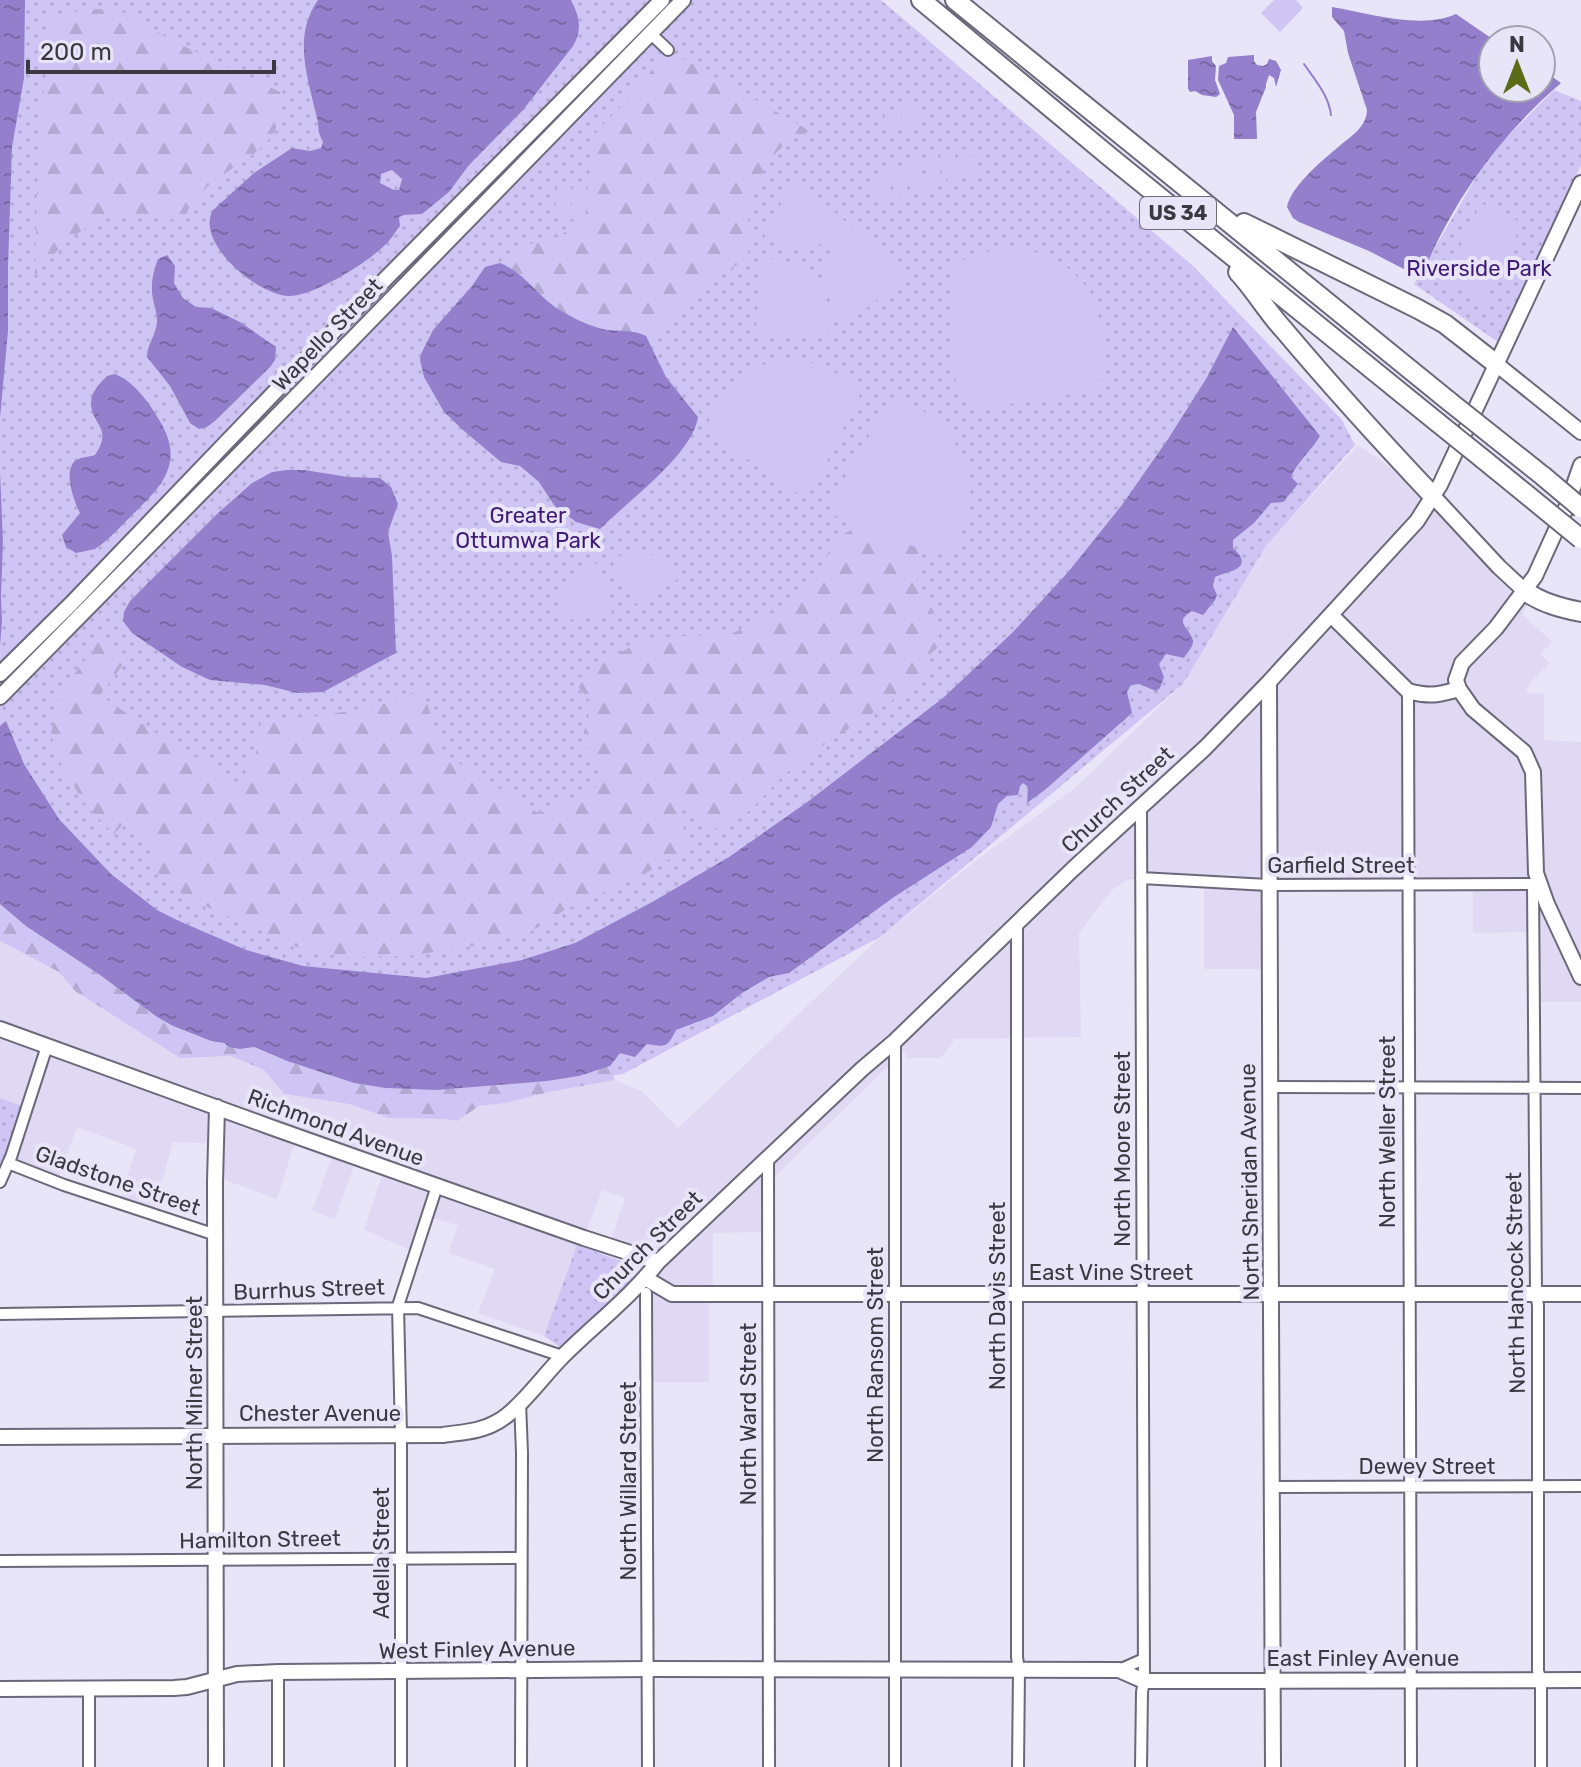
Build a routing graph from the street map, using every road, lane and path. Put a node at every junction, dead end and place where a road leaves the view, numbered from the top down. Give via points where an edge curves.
1 (662, 0) edge
2 (683, 0) edge
3 (921, 0) edge
4 (955, 0) edge
5 (650, 33) junction
6 (668, 50) dead end
7 (1581, 183) edge
8 (1196, 196) junction
9 (1176, 211) junction
10 (1495, 363) junction
11 (1581, 432) edge
12 (1581, 465) edge
13 (1433, 496) junction
14 (1581, 508) edge
15 (1581, 539) edge
16 (1525, 591) junction
17 (1581, 612) edge
18 (1331, 615) junction
19 (0, 674) edge
20 (1269, 682) junction
21 (1459, 689) junction
22 (1408, 691) junction
23 (0, 697) edge
24 (1141, 808) junction
25 (1141, 878) junction
26 (1537, 884) junction
27 (1268, 885) junction
28 (1409, 885) junction
29 (1017, 923) junction
30 (1581, 977) edge
31 (0, 1029) edge
32 (895, 1041) junction
33 (47, 1046) junction
34 (1270, 1087) junction
35 (1409, 1087) junction
36 (1535, 1088) junction
37 (1581, 1088) edge
38 (217, 1107) junction
39 (768, 1158) junction
40 (5, 1166) edge
41 (0, 1182) edge
42 (437, 1186) junction
43 (216, 1235) junction
44 (658, 1262) junction
45 (646, 1286) junction
46 (768, 1294) junction
47 (895, 1294) junction
48 (1016, 1294) junction
49 (1143, 1294) junction
50 (1272, 1294) junction
51 (1410, 1294) junction
52 (1536, 1294) junction
53 (1581, 1294) edge
54 (398, 1306) junction
55 (215, 1312) junction
56 (0, 1314) edge
57 (562, 1356) junction
58 (520, 1402) junction
59 (215, 1435) junction
60 (401, 1435) junction
61 (0, 1437) edge
62 (1410, 1486) junction
63 (1538, 1486) junction
64 (1581, 1486) edge
65 (1273, 1487) junction
66 (401, 1558) junction
67 (520, 1558) junction
68 (216, 1560) junction
69 (0, 1561) edge
70 (1144, 1659) junction
71 (649, 1669) junction
72 (769, 1669) junction
73 (895, 1669) junction
74 (521, 1670) junction
75 (1019, 1670) junction
76 (1119, 1670) junction
77 (401, 1671) junction
78 (278, 1672) junction
79 (216, 1678) junction
80 (1411, 1680) junction
81 (1541, 1680) junction
82 (1581, 1680) edge
83 (1144, 1681) junction
84 (1273, 1681) junction
85 (187, 1687) junction
86 (89, 1688) junction
87 (0, 1689) edge
88 (216, 1698) junction
89 (89, 1767) edge
90 (216, 1767) edge
91 (278, 1767) edge
92 (401, 1767) edge
93 (521, 1767) edge
94 (648, 1767) edge
95 (769, 1767) edge
96 (895, 1767) edge
97 (1018, 1767) edge
98 (1141, 1767) edge
99 (1273, 1767) edge
100 (1411, 1767) edge
101 (1541, 1767) edge

1 - 19 main road, Wapello Street
2 - 5 main road, Wapello Street
3 - 9 highway, US 34
4 - 8 highway, US 34
5 - 6 street
5 - 23 main road, Wapello Street
7 - 10 main road, Church Street
8 - 10 highway via 1445,324
8 - 14 highway, US 34, bridge
9 - 13 highway via 1247,281 1313,364
9 - 15 highway, US 34, bridge
10 - 11 main road
10 - 13 main road, Church Street
12 - 16 main road via 1545,557
13 - 16 main road
13 - 18 main road, Church Street via 1417,521
16 - 17 highway
16 - 21 main road via 1462,663 1456,680
18 - 20 main road, Church Street
18 - 22 main road
20 - 24 main road, Church Street
20 - 27 main road, North Sheridan Avenue
21 - 22 main road via 1425,696
21 - 26 main road, North Hancock Street via 1473,709 1524,752 1533,772
22 - 28 street, North Weller Street
24 - 25 street, North Moore Street
24 - 29 main road, Church Street
25 - 27 street, Garfield Street
25 - 49 street, North Moore Street
26 - 28 street, Garfield Street
26 - 30 main road, North Hancock Street
26 - 36 street, North Hancock Street
27 - 28 street, Garfield Street
27 - 34 main road, North Sheridan Avenue
28 - 35 street, North Weller Street
29 - 32 main road, Church Street
29 - 48 street, North Davis Street
31 - 33 main road, Richmond Avenue
32 - 39 main road, Church Street
32 - 47 street, North Ransom Street
33 - 38 main road, Richmond Avenue
33 - 40 street
34 - 35 street
34 - 50 main road, North Sheridan Avenue
35 - 36 street
35 - 51 street, North Weller Street
36 - 37 street
36 - 52 street, North Hancock Street
38 - 42 main road, Richmond Avenue
38 - 43 main road, North Milner Street
39 - 44 main road, Church Street
39 - 46 street, North Ward Street
40 - 41 street
40 - 43 street, Gladstone Street
42 - 44 main road, Richmond Avenue
42 - 54 street, Adella Street
43 - 55 main road, North Milner Street
44 - 45 main road, Church Street
45 - 46 main road, East Vine Street via 672,1294
45 - 57 main road, Church Street
45 - 71 street, North Willard Street
46 - 47 main road, East Vine Street
46 - 72 street, North Ward Street
47 - 48 main road, East Vine Street
47 - 73 street, North Ransom Street
48 - 49 main road, East Vine Street
48 - 75 street, North Davis Street
49 - 50 main road, East Vine Street
49 - 70 street, North Moore Street
50 - 51 main road, East Vine Street
50 - 65 main road, North Sheridan Avenue
51 - 52 main road, East Vine Street
51 - 62 street, North Weller Street
52 - 53 main road, East Vine Street
52 - 63 street, North Hancock Street
54 - 55 street, Burrhus Street
54 - 57 street, Burrhus Street via 438,1313
54 - 60 street, Adella Street
55 - 56 street, Burrhus Street
55 - 59 main road, North Milner Street
57 - 58 main road, Chester Avenue
58 - 60 main road, Chester Avenue via 481,1430
58 - 67 street
59 - 60 main road, Chester Avenue
59 - 61 main road, Chester Avenue
59 - 68 main road, North Milner Street
60 - 66 street, Adella Street
62 - 63 street, Dewey Street
62 - 65 street, Dewey Street
62 - 80 street, North Weller Street
63 - 64 street, Dewey Street
63 - 81 street, North Hancock Street
65 - 84 main road, North Sheridan Avenue
66 - 67 street, Hamilton Street
66 - 68 street, Hamilton Street
66 - 77 street, Adella Street
67 - 74 street
68 - 69 street, Hamilton Street
68 - 79 main road, North Milner Street
70 - 76 street
70 - 83 street, North Moore Street
71 - 72 main road, West Finley Avenue
71 - 74 main road, West Finley Avenue
71 - 94 street, North Willard Street
72 - 73 main road
72 - 95 street, North Ward Street
73 - 75 main road
73 - 96 street, North Ransom Street
74 - 77 main road, West Finley Avenue
74 - 93 street
75 - 76 main road
75 - 97 street, North Davis Street
76 - 83 main road
77 - 78 main road, West Finley Avenue
77 - 92 street, Adella Street
78 - 79 main road, West Finley Avenue
78 - 91 street
79 - 85 main road, West Finley Avenue
79 - 88 main road, North Milner Street
80 - 81 main road, East Finley Avenue
80 - 84 main road, East Finley Avenue
80 - 100 street, North Weller Street
81 - 82 main road, East Finley Avenue
81 - 101 street, North Hancock Street
83 - 84 main road, East Finley Avenue
83 - 98 street, North Moore Street
84 - 99 main road, North Sheridan Avenue
85 - 86 main road, West Finley Avenue
85 - 88 street, West Finley Avenue
86 - 87 main road, West Finley Avenue
86 - 89 street
88 - 90 main road, North Milner Street

